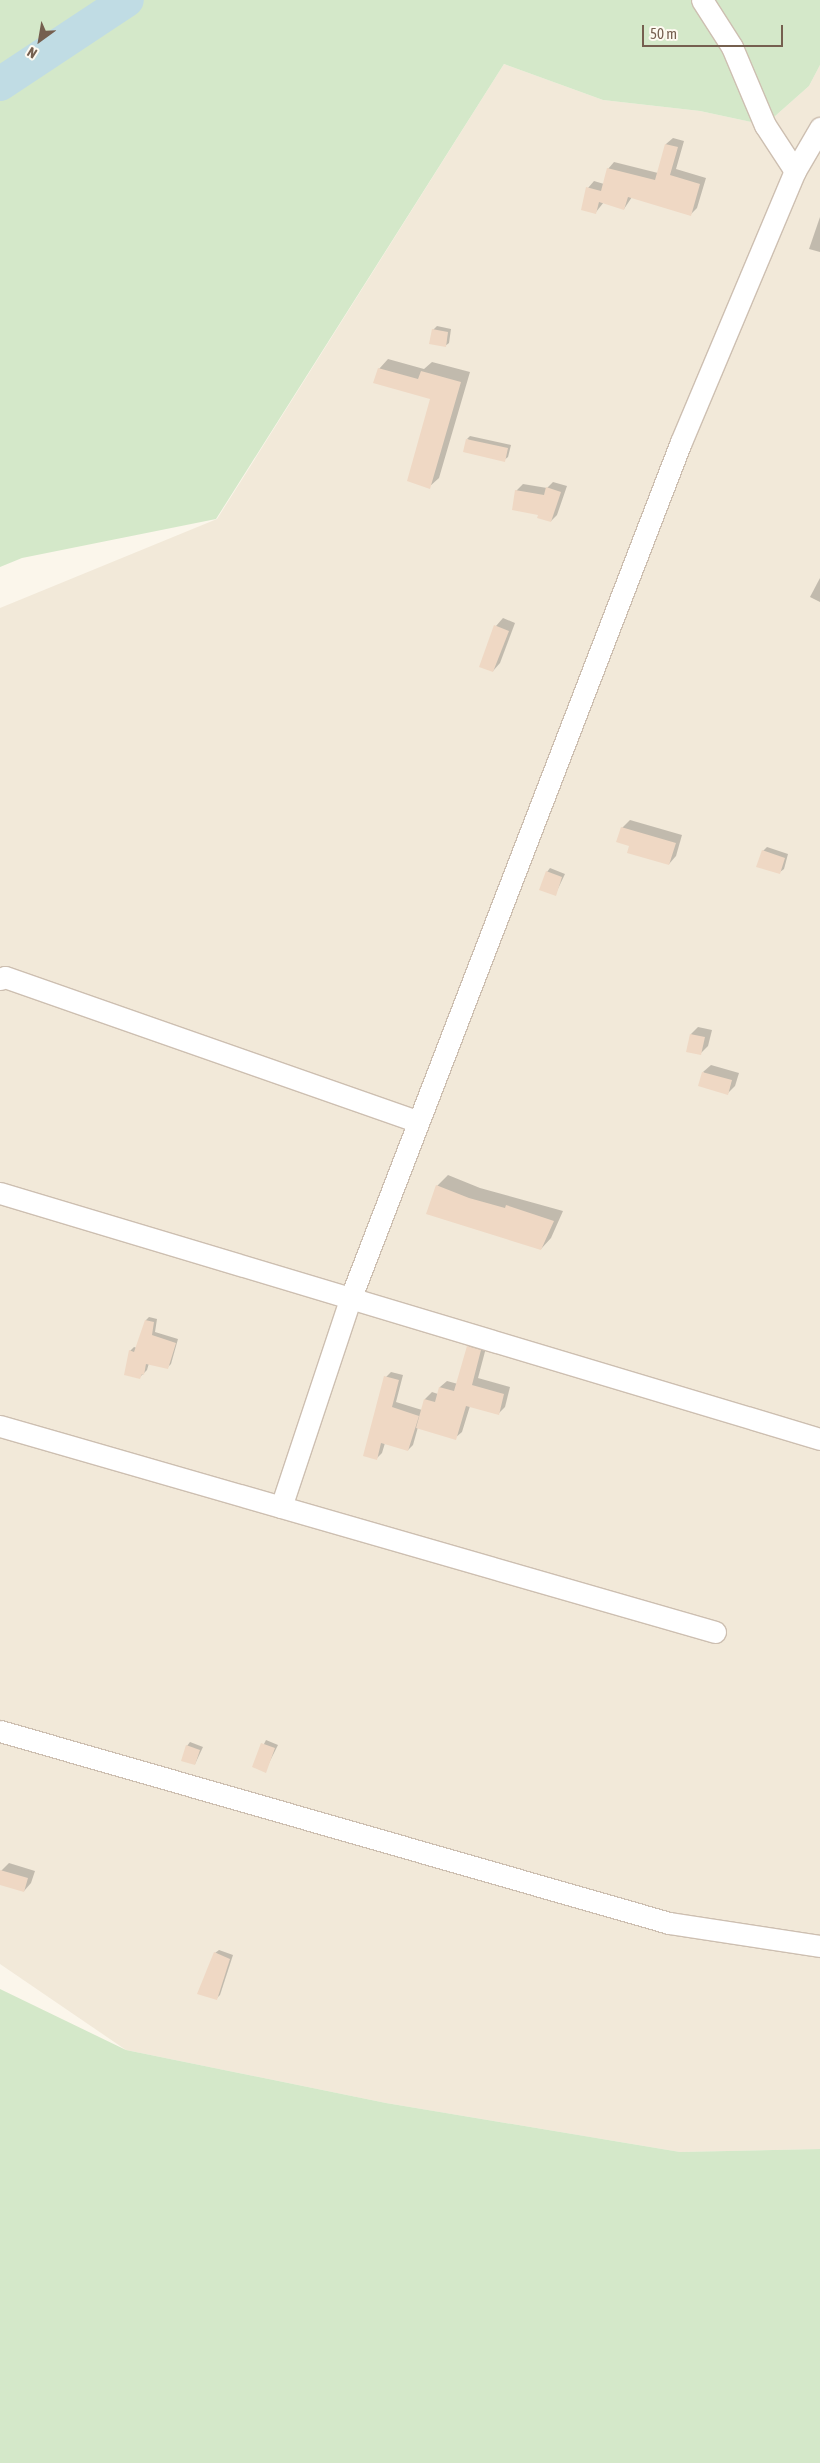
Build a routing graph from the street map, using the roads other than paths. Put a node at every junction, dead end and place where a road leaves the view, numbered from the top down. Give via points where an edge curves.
1 (702, 0) edge
2 (820, 128) edge
3 (795, 171) junction
4 (0, 978) edge
5 (418, 1122) junction
6 (0, 1192) edge
7 (351, 1297) junction
8 (0, 1426) edge
9 (820, 1439) edge
10 (281, 1507) junction
11 (715, 1632) dead end
12 (0, 1731) edge
13 (820, 1946) edge

1 - 3 street via 732,47 765,125
2 - 3 street
3 - 5 street via 681,442
4 - 5 street via 5,977
5 - 7 street
6 - 7 street
7 - 9 street
7 - 10 street
8 - 10 street
10 - 11 street
12 - 13 street via 668,1923

